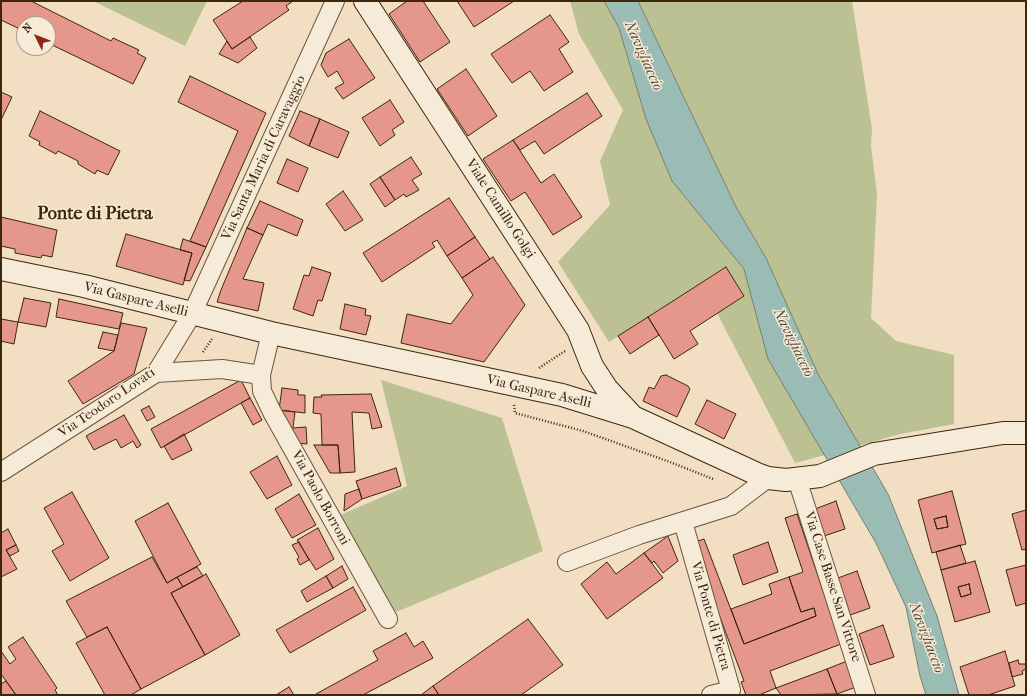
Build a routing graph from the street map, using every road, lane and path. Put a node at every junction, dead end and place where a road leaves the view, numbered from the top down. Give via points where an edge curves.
1 (335, 1) edge
2 (366, 1) edge
3 (1, 269) edge
4 (192, 314) junction
5 (271, 333) junction
6 (214, 335) dead end
7 (567, 350) dead end
8 (203, 352) dead end
9 (537, 370) dead end
10 (156, 373) junction
11 (261, 374) junction
12 (513, 401) dead end
13 (632, 417) junction
14 (1026, 433) edge
15 (1, 472) edge
16 (768, 478) junction
17 (797, 479) junction
18 (718, 481) dead end
19 (683, 522) junction
20 (567, 562) dead end
21 (388, 619) dead end
22 (711, 695) edge
23 (866, 695) edge

1 - 4 street, Via Santa Maria di Caravaggio
2 - 13 street, Viale Camillo Golgi via 578,330 592,366 607,389
3 - 4 street, Via Gaspare Aselli via 84,286
4 - 5 street, Via Gaspare Aselli
4 - 10 street, Via Teodoro Lovati
5 - 11 street
5 - 13 street, Via Gaspare Aselli via 562,394
6 - 8 path
7 - 9 path
10 - 11 street via 222,369
10 - 15 street, Via Teodoro Lovati
11 - 21 street, Via Paolo Borroni via 262,391 272,412
12 - 18 path via 515,413 583,431
13 - 16 street, Via Gaspare Aselli
14 - 17 street, Via Gaspare Aselli via 1003,433 874,454 820,476
16 - 17 street, Via Gaspare Aselli
16 - 19 street via 731,506
17 - 23 street, Via Case Basse San Vittore
19 - 20 street
19 - 22 street, Via Ponte di Pietra via 732,690

